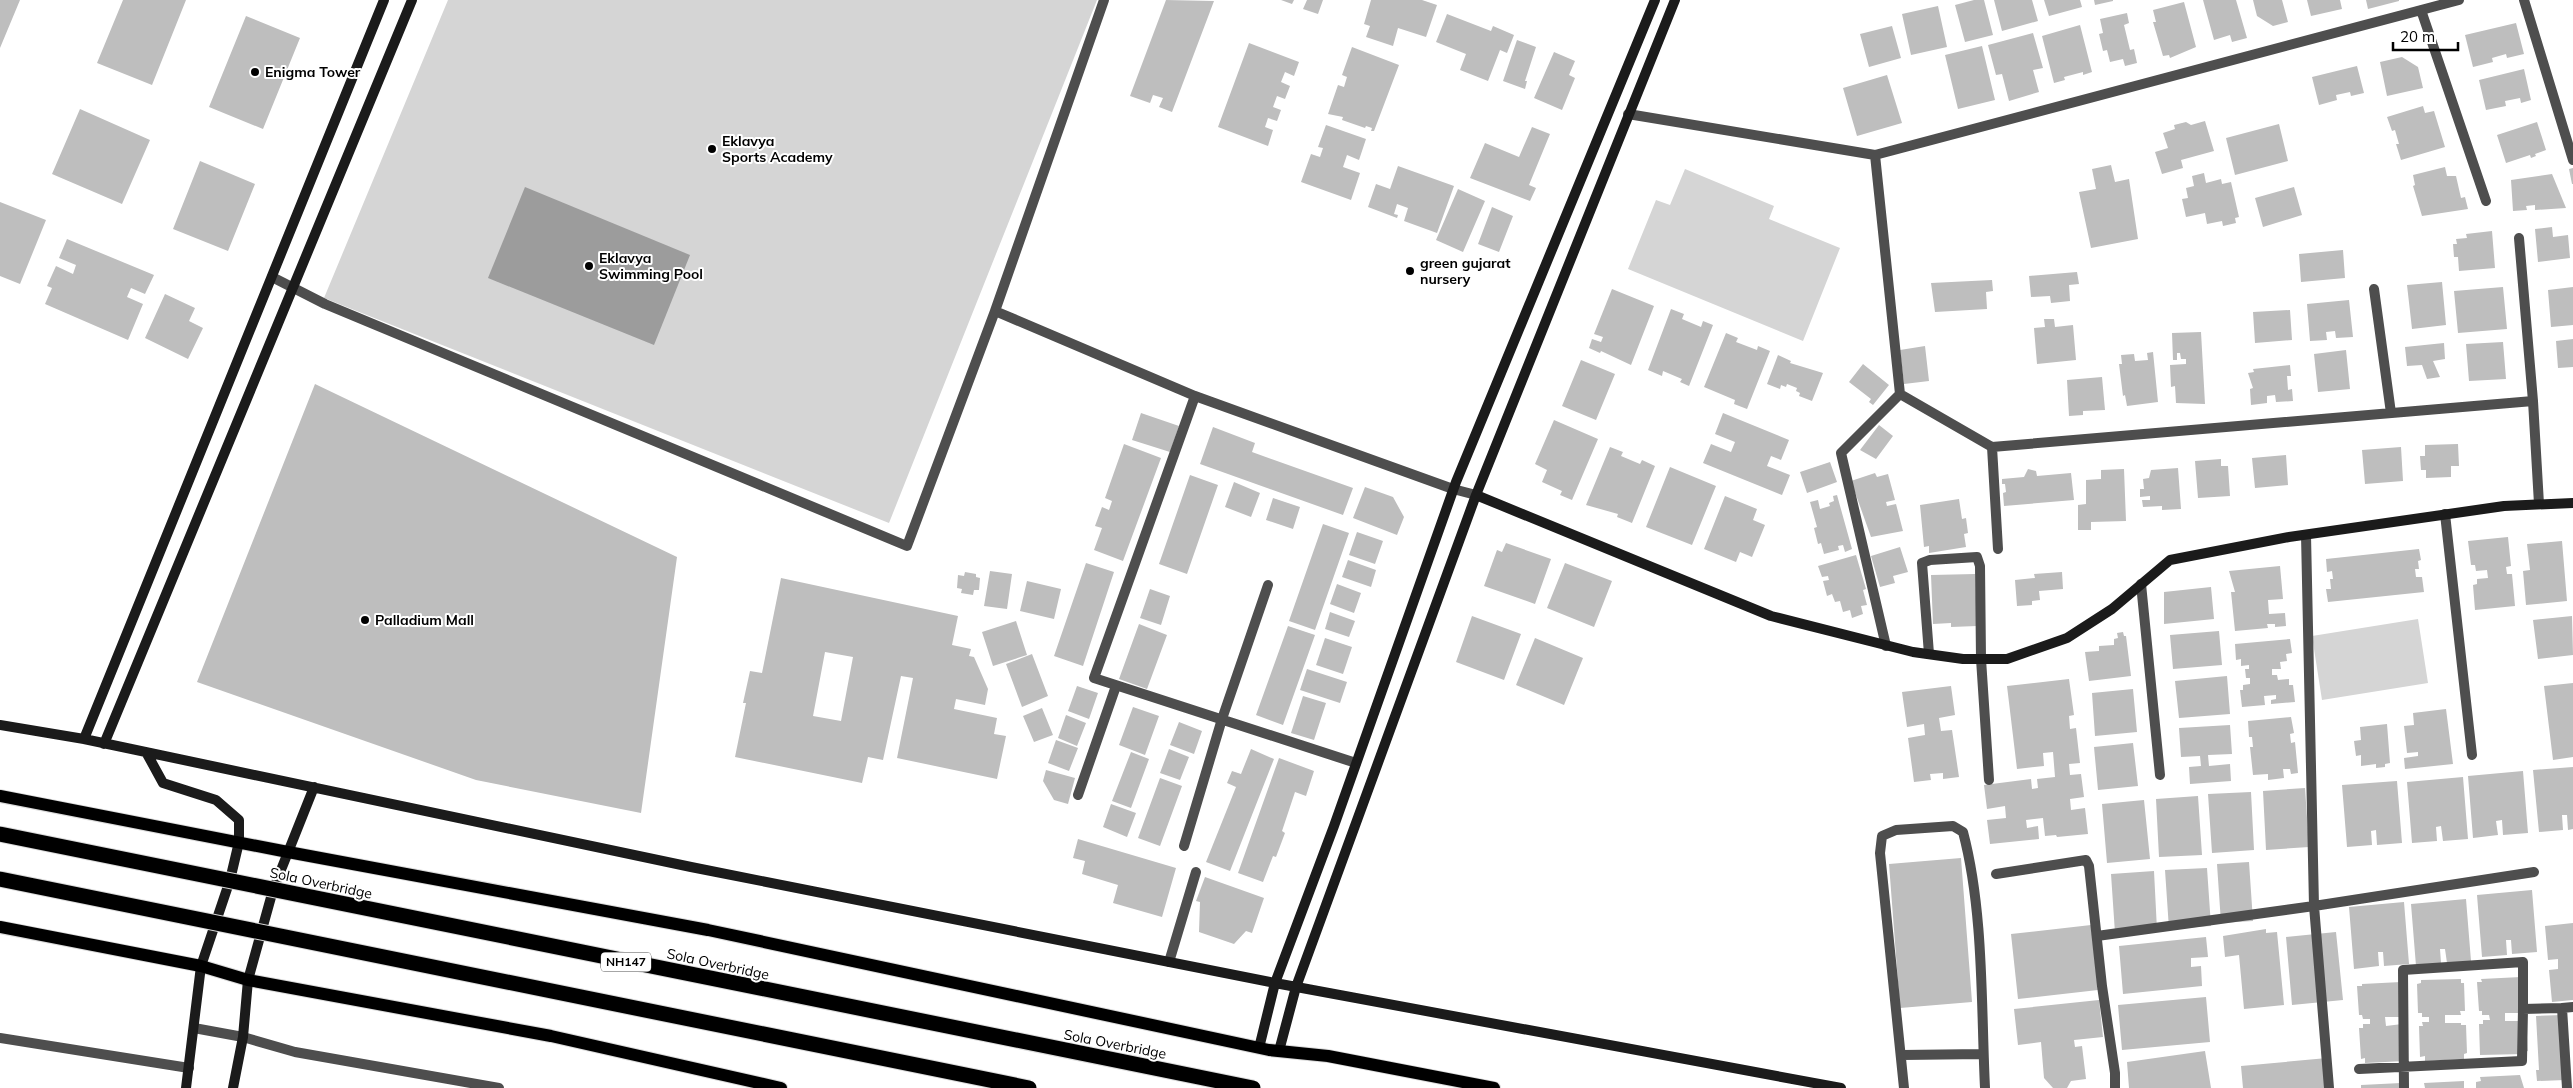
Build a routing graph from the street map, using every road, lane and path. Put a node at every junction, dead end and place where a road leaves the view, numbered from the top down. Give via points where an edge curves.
1 (384, 0) edge
2 (412, 0) edge
3 (1104, 0) edge
4 (1655, 0) edge
5 (1674, 0) edge
6 (2459, 0) edge
7 (2524, 0) edge
8 (2421, 10) junction
9 (1628, 114) junction
10 (1875, 155) junction
11 (2573, 160) edge
12 (2486, 200) dead end
13 (2519, 238) dead end
14 (272, 276) junction
15 (292, 287) junction
16 (2374, 289) dead end
17 (995, 311) junction
18 (1900, 394) junction
19 (1195, 396) junction
20 (2533, 401) junction
21 (2391, 413) junction
22 (1992, 447) junction
23 (1453, 489) junction
24 (1476, 495) junction
25 (2573, 503) edge
26 (2539, 504) junction
27 (2444, 514) junction
28 (2306, 535) junction
29 (1998, 549) dead end
30 (2141, 584) junction
31 (1268, 585) dead end
32 (1886, 646) junction
33 (1929, 654) junction
34 (1981, 659) junction
35 (1116, 686) junction
36 (1222, 719) junction
37 (0, 725) edge
38 (84, 739) junction
39 (104, 744) junction
40 (146, 752) junction
41 (2472, 755) dead end
42 (1356, 763) junction
43 (2160, 775) dead end
44 (1989, 780) dead end
45 (314, 787) junction
46 (1078, 795) dead end
47 (0, 796) edge
48 (0, 834) edge
49 (238, 842) junction
50 (1184, 846) dead end
51 (288, 852) junction
52 (1196, 872) dead end
53 (2534, 872) dead end
54 (1996, 874) dead end
55 (0, 879) edge
56 (2314, 906) junction
57 (0, 928) edge
58 (2097, 936) junction
59 (1169, 962) junction
60 (201, 966) junction
61 (248, 980) junction
62 (1275, 983) junction
63 (1296, 987) junction
64 (2573, 1007) edge
65 (2562, 1008) junction
66 (2523, 1009) junction
67 (194, 1028) junction
68 (243, 1037) junction
69 (0, 1038) edge
70 (1259, 1048) junction
71 (1279, 1051) junction
72 (1983, 1054) junction
73 (1902, 1055) junction
74 (2404, 1066) junction
75 (189, 1068) junction
76 (2359, 1069) dead end
77 (186, 1088) edge
78 (233, 1088) edge
79 (499, 1088) edge
80 (781, 1088) edge
81 (1029, 1088) edge
82 (1253, 1088) edge
83 (1494, 1088) edge
84 (1841, 1088) edge
85 (1904, 1088) edge
86 (1985, 1088) edge
87 (2115, 1088) edge
88 (2329, 1088) edge
89 (2404, 1088) edge
90 (2567, 1088) edge

1 - 14 street
2 - 15 street
3 - 17 street
4 - 23 street
5 - 9 street
6 - 8 street
7 - 11 street
8 - 10 street
8 - 12 street
9 - 10 street
9 - 24 street
10 - 18 street
13 - 20 street
14 - 15 street
14 - 38 street
15 - 17 street via 325,304 907,546
15 - 39 street
16 - 21 street
17 - 19 street
18 - 22 street
18 - 32 street via 1841,453
19 - 23 street
19 - 35 street via 1094,678
20 - 21 street
20 - 26 street
21 - 22 street
22 - 29 street
23 - 24 street
23 - 42 street
24 - 32 street via 1771,616
24 - 63 street
25 - 26 street
26 - 27 street
27 - 28 street
27 - 41 street
28 - 30 street via 2170,560
28 - 56 street
30 - 34 street via 2067,638 2007,660
30 - 43 street
31 - 36 street
32 - 33 street
33 - 34 street
33 - 34 street via 1922,564 1930,560 1977,556 1980,566
34 - 44 street
35 - 36 street
35 - 46 street
36 - 42 street
36 - 50 street
37 - 38 street
38 - 39 street
39 - 40 street
40 - 45 street
40 - 49 street via 163,783 216,800 239,820
42 - 62 street
45 - 51 street
45 - 59 street via 691,867
47 - 49 main road
48 - 82 highway, Sola Overbridge / NH147, bridge
49 - 51 main road
49 - 60 street via 230,880
51 - 61 street via 273,890
51 - 70 main road via 708,930
52 - 59 street
53 - 56 street
54 - 58 street via 2086,860
55 - 81 highway, bridge
56 - 58 street
56 - 88 street
57 - 60 main road
58 - 87 street
59 - 62 street
60 - 61 main road
60 - 67 street
61 - 68 street
61 - 80 main road via 551,1036
62 - 63 street
62 - 70 street
63 - 71 street
63 - 84 street
64 - 65 street
65 - 66 street
65 - 90 street
66 - 74 street via 2522,1061
66 - 74 street via 2522,962 2403,970
67 - 68 street
67 - 75 street
68 - 78 street
68 - 79 street via 295,1052
69 - 75 street
70 - 71 main road
71 - 83 main road via 1328,1056
72 - 73 street
72 - 73 street via 1977,923 1969,855 1963,832 1953,826 1896,830 1882,836 1880,853
72 - 86 street
73 - 85 street
74 - 76 street
74 - 89 street
75 - 77 street

